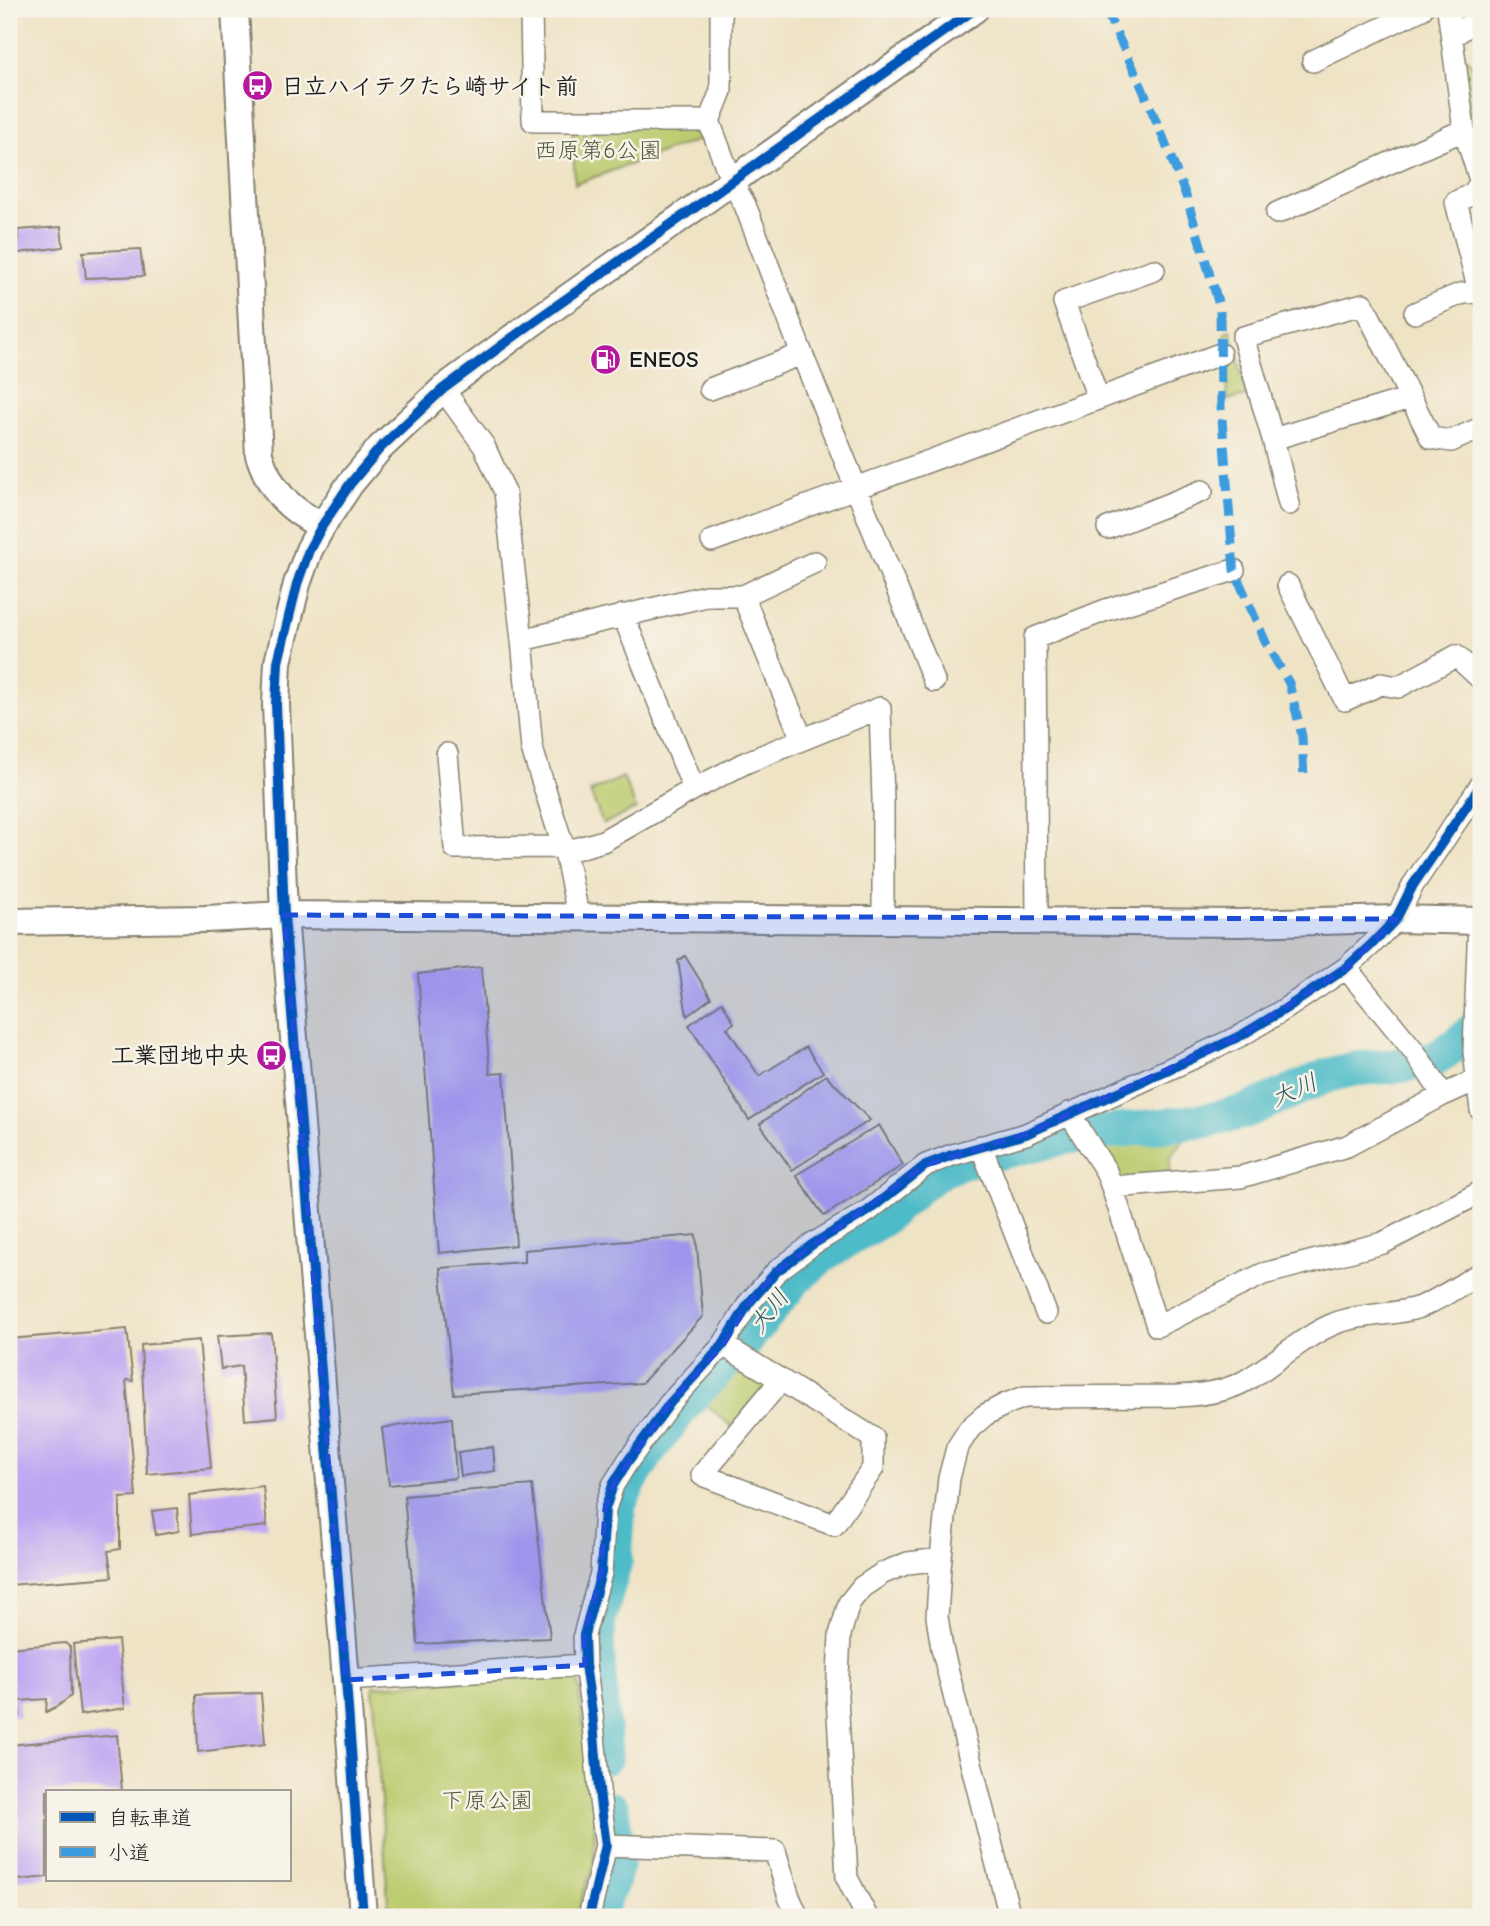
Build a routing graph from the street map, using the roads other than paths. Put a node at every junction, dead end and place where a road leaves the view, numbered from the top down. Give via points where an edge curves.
1 (235, 9) edge
2 (531, 9) edge
3 (721, 9) edge
4 (975, 9) edge
5 (1422, 9) edge
6 (1448, 9) edge
7 (1481, 13) edge
8 (1452, 37) junction
9 (1313, 61) dead end
10 (709, 121) junction
11 (1464, 130) junction
12 (732, 182) junction
13 (1481, 183) edge
14 (1277, 213) dead end
15 (1154, 270) dead end
16 (1480, 293) edge
17 (1415, 313) dead end
18 (802, 354) junction
19 (1220, 354) dead end
20 (443, 389) junction
21 (710, 389) dead end
22 (1098, 398) junction
23 (1410, 398) junction
24 (1481, 428) edge
25 (1273, 439) junction
26 (856, 487) junction
27 (1202, 491) dead end
28 (1289, 504) dead end
29 (321, 526) junction
30 (1108, 528) dead end
31 (712, 541) dead end
32 (816, 562) dead end
33 (1234, 570) dead end
34 (1287, 585) dead end
35 (743, 596) junction
36 (623, 615) junction
37 (522, 640) junction
38 (1481, 679) edge
39 (934, 681) dead end
40 (802, 739) junction
41 (447, 754) dead end
42 (1481, 785) edge
43 (694, 789) junction
44 (564, 850) junction
45 (285, 915) junction
46 (579, 919) junction
47 (883, 919) junction
48 (1396, 919) junction
49 (1037, 921) junction
50 (1480, 921) edge
51 (9, 922) edge
52 (1346, 968) junction
53 (1479, 1079) edge
54 (1439, 1089) junction
55 (1481, 1110) edge
56 (1073, 1119) junction
57 (981, 1146) junction
58 (1112, 1187) junction
59 (1481, 1192) edge
60 (1481, 1273) edge
61 (1046, 1313) dead end
62 (724, 1345) junction
63 (781, 1380) junction
64 (941, 1559) junction
65 (585, 1665) junction
66 (346, 1680) junction
67 (607, 1845) junction
68 (363, 1917) edge
69 (589, 1917) edge
70 (798, 1917) edge
71 (867, 1917) edge
72 (1010, 1917) edge

1 - 29 street via 259,455 265,473 288,504
2 - 10 street via 533,121
3 - 10 street via 721,91
4 - 12 street
5 - 9 street
6 - 8 street
7 - 8 street
8 - 11 street
10 - 12 street
11 - 13 street
11 - 14 street
12 - 18 street
12 - 20 street
13 - 16 street via 1456,202
15 - 22 street via 1064,302
16 - 17 street via 1460,294
18 - 21 street
18 - 26 street
19 - 22 street
20 - 29 street via 380,448
20 - 37 street via 484,446 505,492
22 - 26 street
23 - 24 street via 1431,438 1451,441
23 - 25 street
23 - 25 street via 1363,304 1243,337
25 - 28 street
26 - 31 street
26 - 39 street
27 - 30 street
29 - 45 street via 296,584 278,662
32 - 35 street
33 - 49 street via 1106,610 1035,639
34 - 38 street via 1345,700 1381,684 1398,687 1456,656
35 - 36 street via 706,596
35 - 40 street
36 - 37 street
36 - 43 street
37 - 44 street via 532,749
40 - 43 street
40 - 47 street via 880,708
41 - 44 street via 455,848
42 - 48 street via 1413,885
43 - 44 street via 603,841
44 - 46 street
45 - 46 street
45 - 51 street
45 - 66 street
46 - 47 street
47 - 49 street
48 - 49 street
48 - 50 street
48 - 52 street
50 - 53 street via 1474,1051
52 - 54 street
52 - 56 street via 1242,1035
53 - 54 street
53 - 55 street
54 - 58 street via 1347,1146 1241,1177
56 - 57 street
56 - 58 street
57 - 61 street
57 - 62 street via 926,1165 868,1211 777,1271 749,1303
58 - 59 street via 1157,1326 1264,1274 1383,1243
60 - 64 street via 1423,1306 1335,1323 1243,1382 1220,1391 1178,1396 1025,1397 985,1415 957,1448 949,1478
62 - 63 street
62 - 65 street via 670,1403 613,1485 605,1509 601,1573 584,1635
63 - 63 street via 873,1437 873,1468 834,1525 702,1475
64 - 71 street via 908,1563 862,1587 849,1603 840,1635 837,1696 848,1878
64 - 72 street via 937,1617 942,1648
65 - 66 street
65 - 67 street
66 - 68 street
67 - 69 street
67 - 70 street via 775,1851

